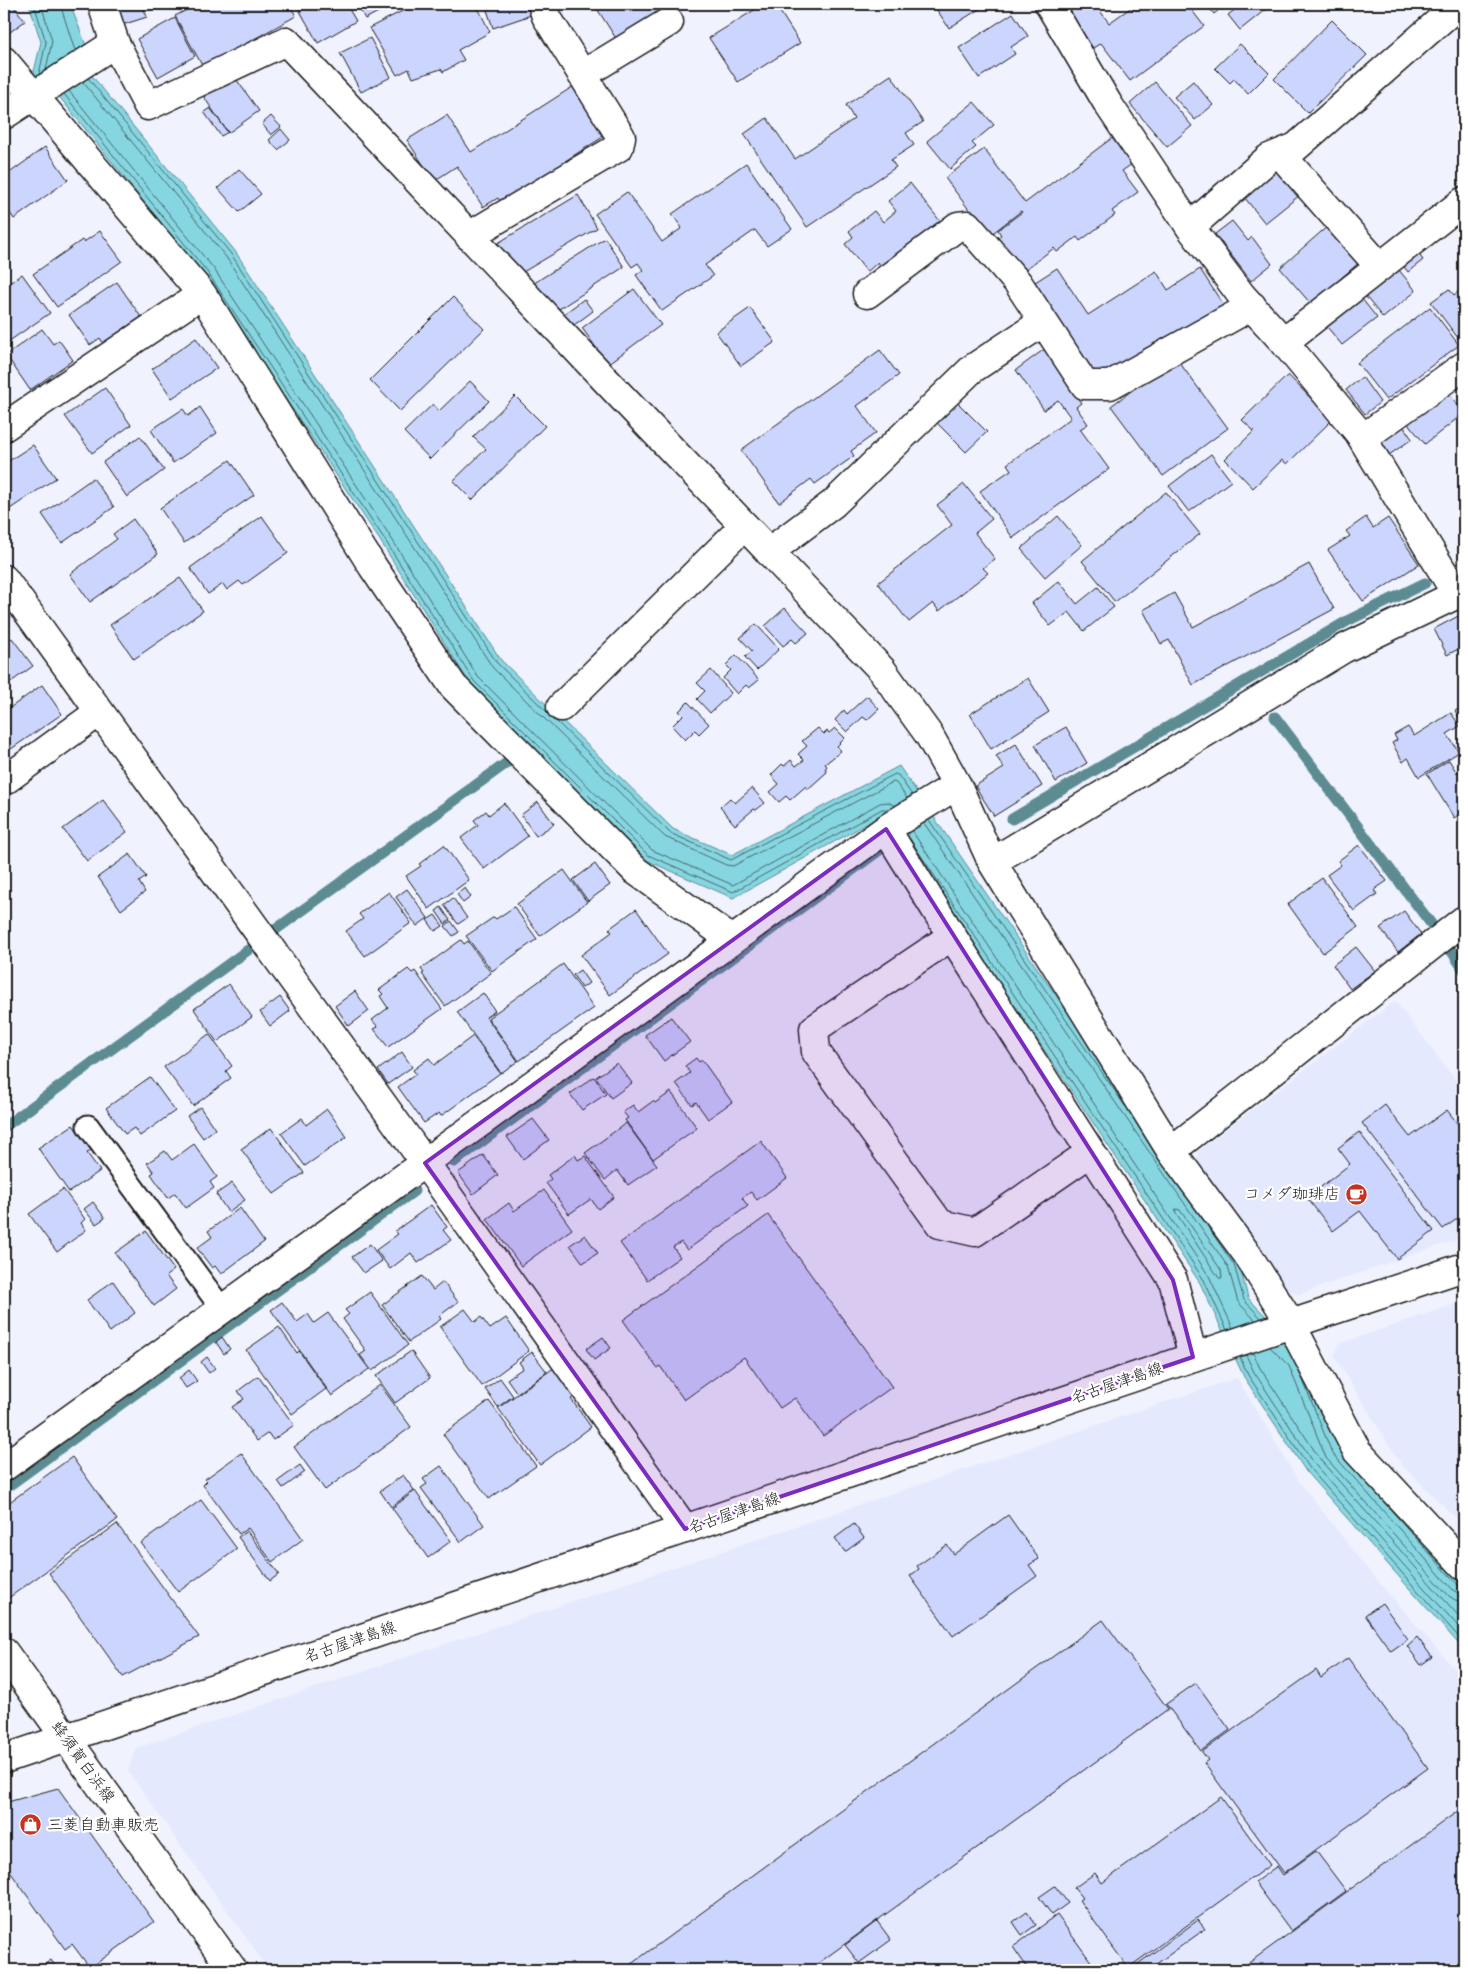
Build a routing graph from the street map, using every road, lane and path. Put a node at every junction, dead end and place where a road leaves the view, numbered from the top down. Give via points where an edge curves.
1 (102, 4) edge
2 (542, 4) edge
3 (1049, 4) edge
4 (1459, 4) edge
5 (669, 22) dead end
6 (109, 47) junction
7 (4, 61) edge
8 (582, 75) junction
9 (36, 93) junction
10 (4, 115) edge
11 (1284, 152) junction
12 (1464, 201) edge
13 (1190, 227) junction
14 (469, 236) junction
15 (1380, 267) junction
16 (202, 294) junction
17 (867, 294) dead end
18 (1252, 306) junction
19 (1043, 322) junction
20 (1284, 342) junction
21 (1464, 366) edge
22 (4, 427) edge
23 (1363, 438) junction
24 (744, 526) junction
25 (769, 552) junction
26 (4, 579) edge
27 (1461, 593) edge
28 (561, 707) dead end
29 (99, 712) junction
30 (4, 781) edge
31 (951, 789) junction
32 (889, 828) junction
33 (992, 862) junction
34 (1464, 920) edge
35 (952, 936) junction
36 (732, 940) junction
37 (88, 1126) dead end
38 (1172, 1151) junction
39 (1091, 1152) junction
40 (425, 1163) junction
41 (1464, 1267) edge
42 (222, 1309) junction
43 (1291, 1324) junction
44 (1201, 1355) junction
45 (4, 1467) edge
46 (684, 1530) junction
47 (1464, 1566) edge
48 (4, 1652) edge
49 (66, 1738) junction
50 (4, 1759) edge
51 (232, 1970) edge

1 - 6 street
2 - 8 street
3 - 13 street via 1108,104
4 - 11 street via 1296,147
5 - 8 street
6 - 9 street
6 - 14 street via 148,106 286,41
7 - 9 street
8 - 14 street via 621,137 619,147
9 - 10 street
9 - 16 street
11 - 13 street via 1269,158
11 - 15 street via 1289,164
12 - 15 street
13 - 18 street
14 - 24 street
15 - 20 street
16 - 22 street
16 - 36 street via 373,567 453,686 636,871
17 - 19 street via 958,226 967,225 1018,283
18 - 19 street via 1110,386 1085,386
18 - 20 street
19 - 25 street via 972,369 834,503
20 - 23 street
21 - 23 street
23 - 27 street
24 - 25 street
24 - 28 street
25 - 31 street via 882,670 928,735
26 - 29 street
27 - 33 street via 1343,649
29 - 30 street
29 - 40 street
31 - 32 street
31 - 33 street
32 - 35 street
32 - 36 street
33 - 38 street
34 - 38 street
35 - 39 street
35 - 39 street via 814,1030 816,1052 940,1224 975,1232
36 - 40 street
37 - 42 lane
38 - 43 street via 1246,1254
39 - 44 street via 1173,1280
40 - 42 street
40 - 46 street
41 - 43 street, 名古屋津島線
42 - 45 street
43 - 44 street, 名古屋津島線
43 - 47 street via 1357,1451
44 - 46 street, 名古屋津島線
46 - 49 street, 名古屋津島線
48 - 49 street, 蜂須賀白浜線
49 - 50 street, 名古屋津島線
49 - 51 street, 蜂須賀白浜線

